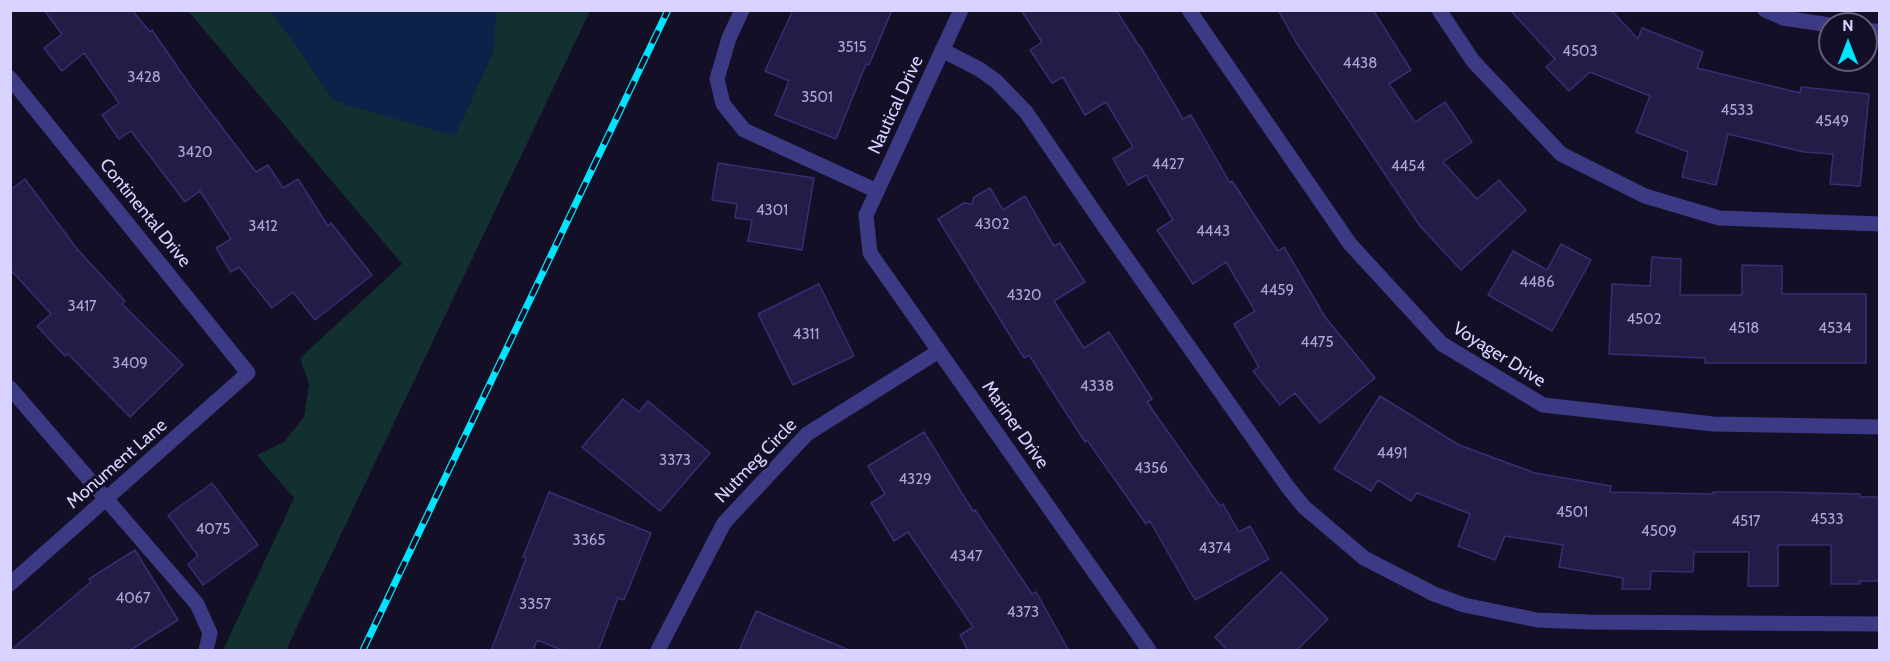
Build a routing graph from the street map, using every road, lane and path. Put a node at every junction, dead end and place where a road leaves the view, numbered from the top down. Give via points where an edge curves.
1 (742, 10) edge
2 (961, 10) edge
3 (1189, 10) edge
4 (1439, 10) edge
5 (1765, 10) edge
6 (1818, 23) edge
7 (942, 50) junction
8 (10, 78) edge
9 (877, 191) junction
10 (866, 215) joint
11 (1880, 224) edge
12 (939, 351) junction
13 (248, 373) joint
14 (10, 387) edge
15 (1880, 427) edge
16 (105, 500) junction
17 (10, 584) edge
18 (1880, 624) edge
19 (206, 651) edge
20 (658, 651) edge
21 (1149, 651) edge

1 - 9 street via 717,79 723,104 744,130
2 - 7 street, Nautical Drive
3 - 15 street, Voyager Drive via 1350,244 1442,344 1543,405 1713,424
4 - 11 street via 1473,61 1561,154 1645,196 1719,218
5 - 6 street via 1783,18
7 - 9 street, Nautical Drive
7 - 18 street via 980,69 1026,111 1287,486 1304,507 1364,558 1464,605 1537,620
8 - 13 street, Continental Drive
9 - 10 street, Nautical Drive
10 - 12 street, Mariner Drive via 870,253
12 - 20 street, Nutmeg Circle via 799,442 724,523
12 - 21 street, Mariner Drive
13 - 16 street, Monument Lane
14 - 16 street
16 - 17 street, Monument Lane
16 - 19 street via 197,604 210,633

